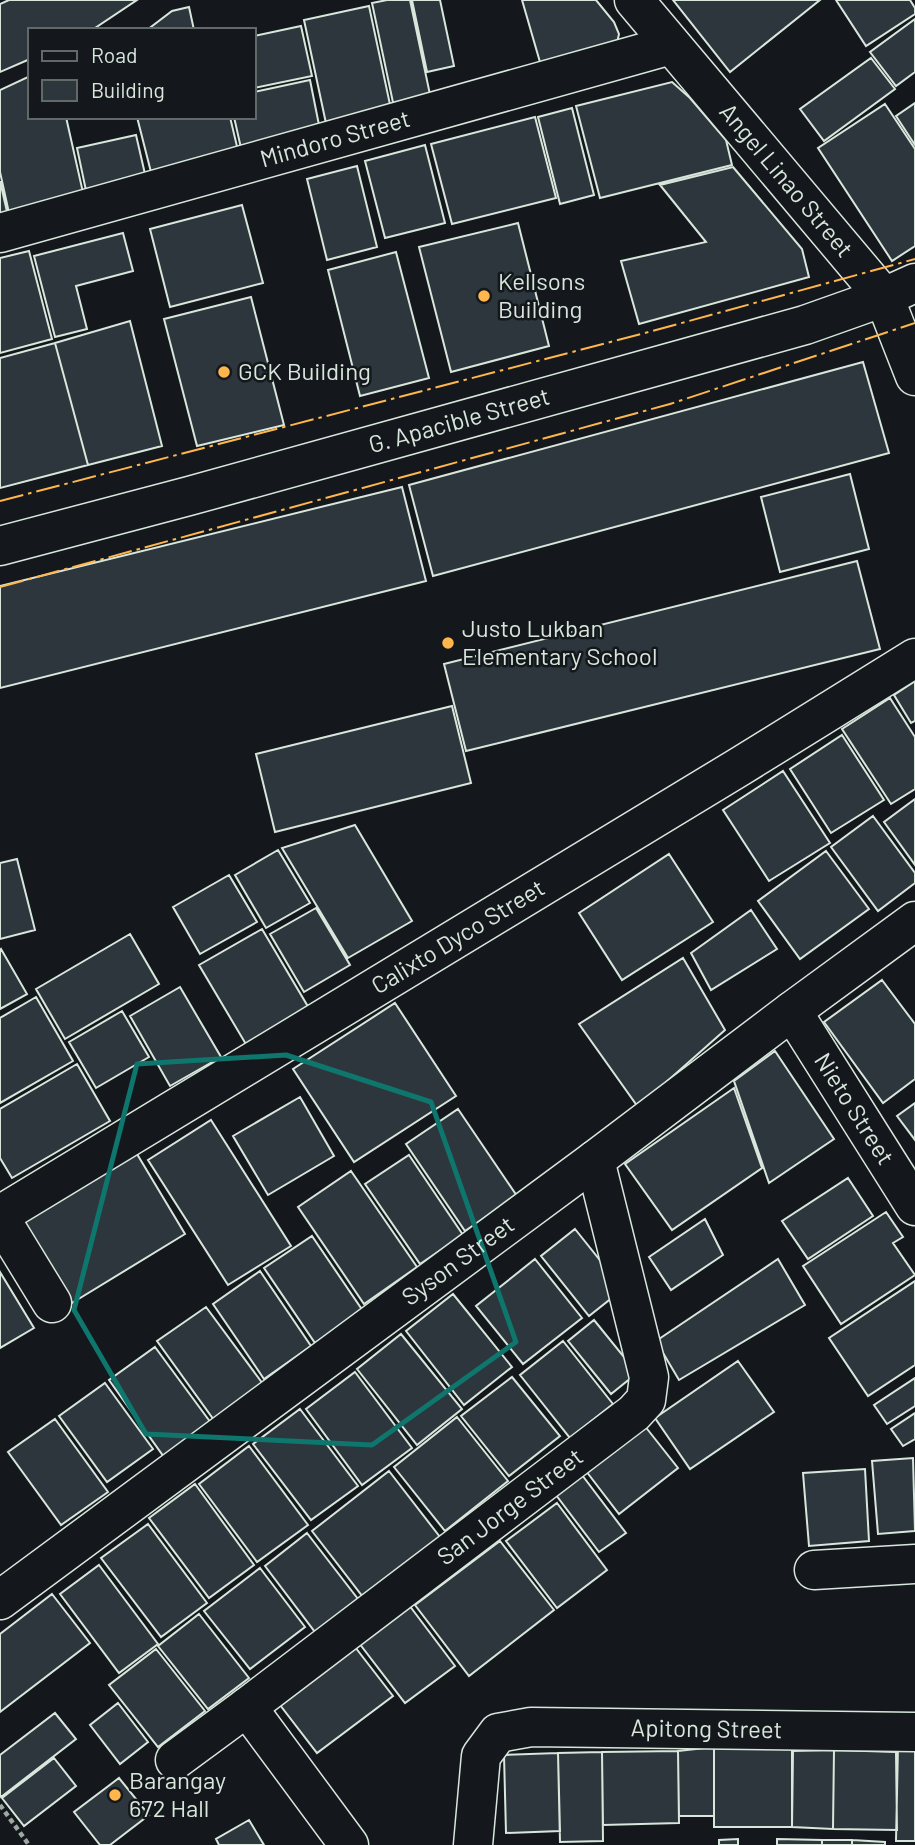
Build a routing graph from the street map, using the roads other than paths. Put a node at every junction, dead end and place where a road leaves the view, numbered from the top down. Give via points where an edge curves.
1 (634, 0) edge
2 (671, 45) junction
3 (0, 233) edge
4 (900, 290) edge
5 (915, 376) edge
6 (0, 546) edge
7 (915, 658) edge
8 (915, 921) edge
9 (792, 1011) junction
10 (595, 1160) junction
11 (915, 1206) edge
12 (0, 1217) edge
13 (52, 1303) dead end
14 (915, 1564) edge
15 (814, 1570) dead end
16 (0, 1600) edge
17 (247, 1707) junction
18 (915, 1732) edge
19 (175, 1760) dead end
20 (349, 1845) edge
21 (473, 1845) edge

1 - 2 street, Angel Linao Street
2 - 3 street, Mindoro Street
2 - 4 street, Angel Linao Street
4 - 5 street, Angel Linao Street
4 - 6 street, G. Apacible Street via 805,325
7 - 12 street, Calixto Dyco Street
8 - 9 street, Syson Street
9 - 10 street, Syson Street
9 - 11 street, Nieto Street
10 - 16 street, Syson Street
10 - 17 street, San Jorge Street via 649,1377 646,1400
12 - 13 street
14 - 15 street
17 - 19 street, San Jorge Street
17 - 20 street
18 - 21 street, Apitong Street via 531,1727 498,1733 481,1756

